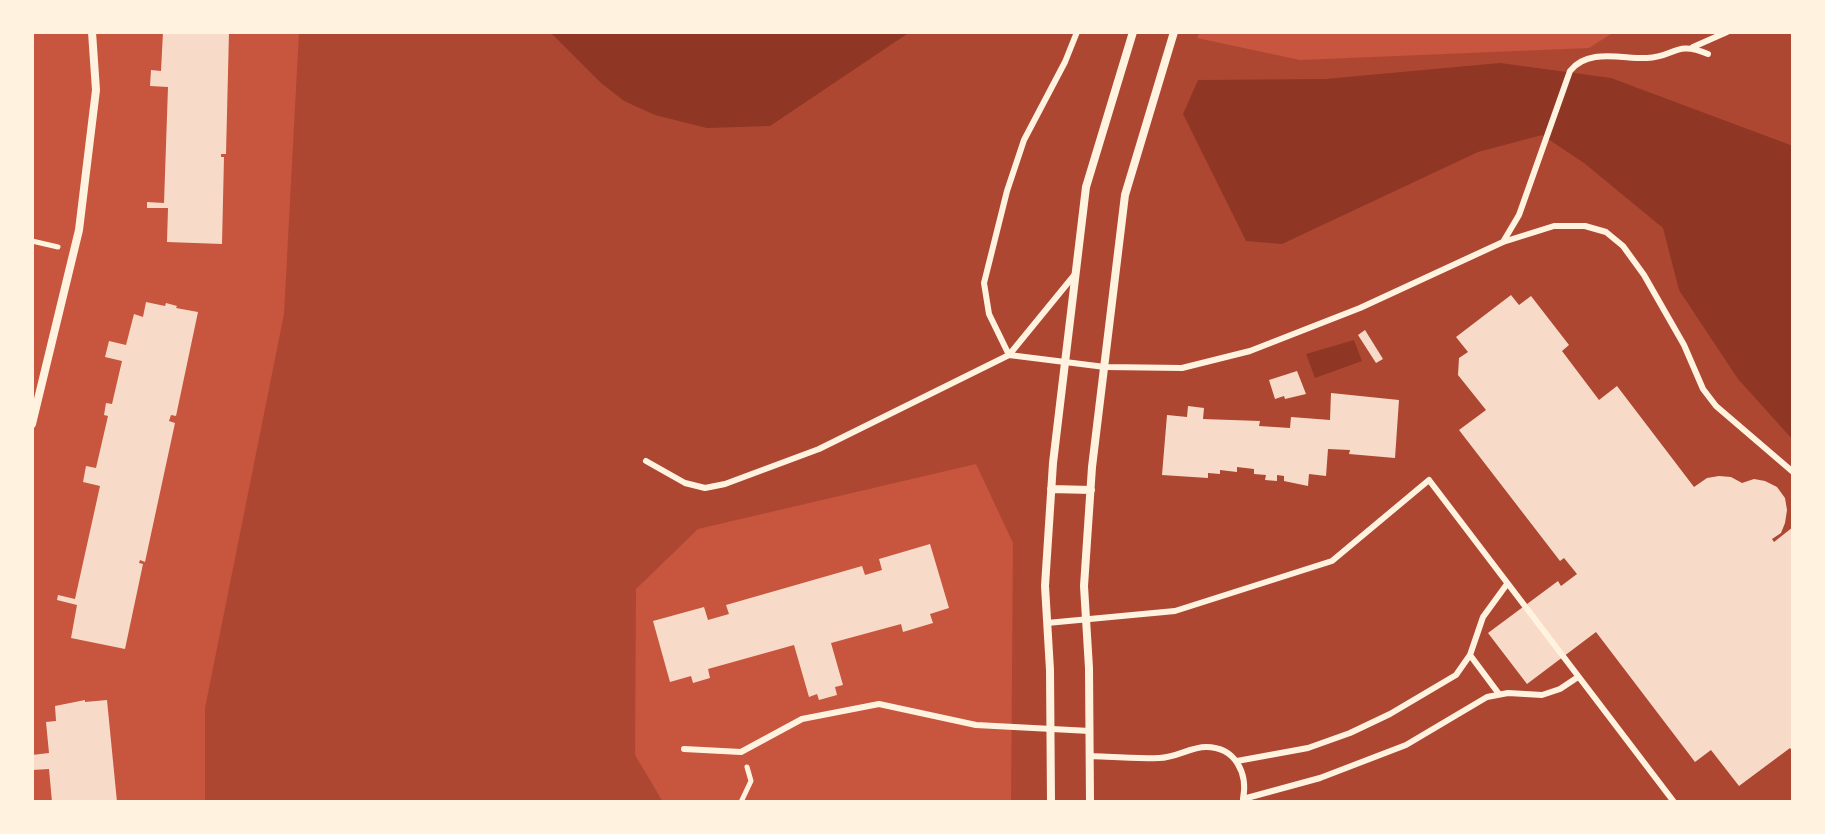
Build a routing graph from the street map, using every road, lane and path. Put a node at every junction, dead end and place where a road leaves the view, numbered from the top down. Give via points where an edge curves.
1 (92, 32) edge
2 (1077, 32) edge
3 (1133, 32) edge
4 (1174, 32) edge
5 (1727, 32) edge
6 (1692, 47) junction
7 (1708, 54) dead end
8 (32, 241) edge
9 (1503, 242) junction
10 (73, 254) junction
11 (1077, 272) junction
12 (1009, 355) junction
13 (1066, 363) junction
14 (1105, 367) junction
15 (32, 424) edge
16 (646, 461) dead end
17 (1793, 472) edge
18 (1051, 489) junction
19 (1091, 490) junction
20 (1507, 584) junction
21 (1086, 621) junction
22 (1047, 623) junction
23 (1470, 655) junction
24 (1578, 677) junction
25 (1499, 694) junction
26 (1051, 729) junction
27 (1090, 731) junction
28 (684, 749) dead end
29 (741, 752) junction
30 (1091, 756) junction
31 (1237, 761) junction
32 (1242, 800) edge
33 (741, 802) edge
34 (1051, 802) edge
35 (1090, 802) edge
36 (1674, 802) edge

1 - 10 street via 96,90
2 - 12 lane via 1024,140 984,283 989,314
3 - 11 street via 1086,187
4 - 14 street via 1125,195
5 - 6 lane
6 - 7 lane
6 - 9 lane via 1649,59 1584,59 1570,71 1519,215
8 - 10 path
9 - 14 lane via 1360,308 1250,351 1182,368
9 - 17 lane via 1554,226 1606,232 1644,275 1716,406
10 - 15 street
11 - 12 lane
11 - 13 street
12 - 13 lane
12 - 16 lane via 819,449 725,484 705,488 685,483
13 - 14 lane
13 - 18 street
14 - 19 street
18 - 19 street
18 - 22 street
19 - 21 street
20 - 21 lane via 1429,480 1332,561 1175,611
20 - 23 lane via 1483,617
20 - 24 lane
21 - 22 lane
21 - 27 street
22 - 26 street
23 - 25 lane
23 - 31 lane via 1456,675 1350,733 1308,748
24 - 25 lane via 1542,695
24 - 36 lane
25 - 32 lane via 1406,745
26 - 27 lane
26 - 29 lane via 976,725 879,704 802,719
26 - 34 street
27 - 30 street
28 - 29 lane
29 - 33 path via 751,781
30 - 31 lane via 1160,758 1205,747
30 - 35 street
31 - 32 lane via 1245,786

